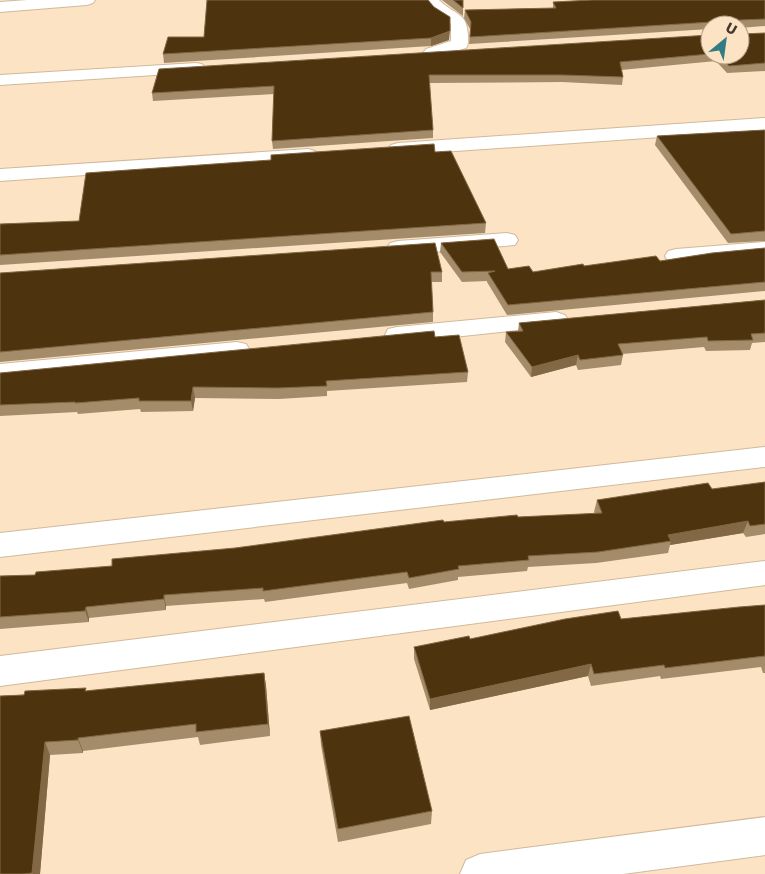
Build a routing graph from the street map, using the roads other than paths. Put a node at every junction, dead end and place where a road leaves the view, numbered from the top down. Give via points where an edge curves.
1 (87, 0) edge
2 (430, 0) edge
3 (0, 7) edge
4 (472, 51) edge
5 (432, 53) junction
6 (413, 54) edge
7 (216, 66) edge
8 (0, 80) edge
9 (765, 124) edge
10 (378, 150) edge
11 (328, 153) edge
12 (0, 175) edge
13 (506, 240) dead end
14 (377, 249) edge
15 (765, 250) edge
16 (676, 256) dead end
17 (577, 318) edge
18 (378, 337) edge
19 (259, 348) edge
20 (0, 373) edge
21 (765, 457) edge
22 (0, 544) edge
23 (765, 573) edge
24 (0, 671) edge
25 (765, 836) edge
26 (480, 874) edge

1 - 3 street
2 - 5 street via 459,22 460,44
4 - 5 street
5 - 6 street
7 - 8 street
9 - 10 street
11 - 12 street
13 - 14 street
15 - 16 street
17 - 18 street
19 - 20 street
21 - 22 street
23 - 24 street
25 - 26 street

